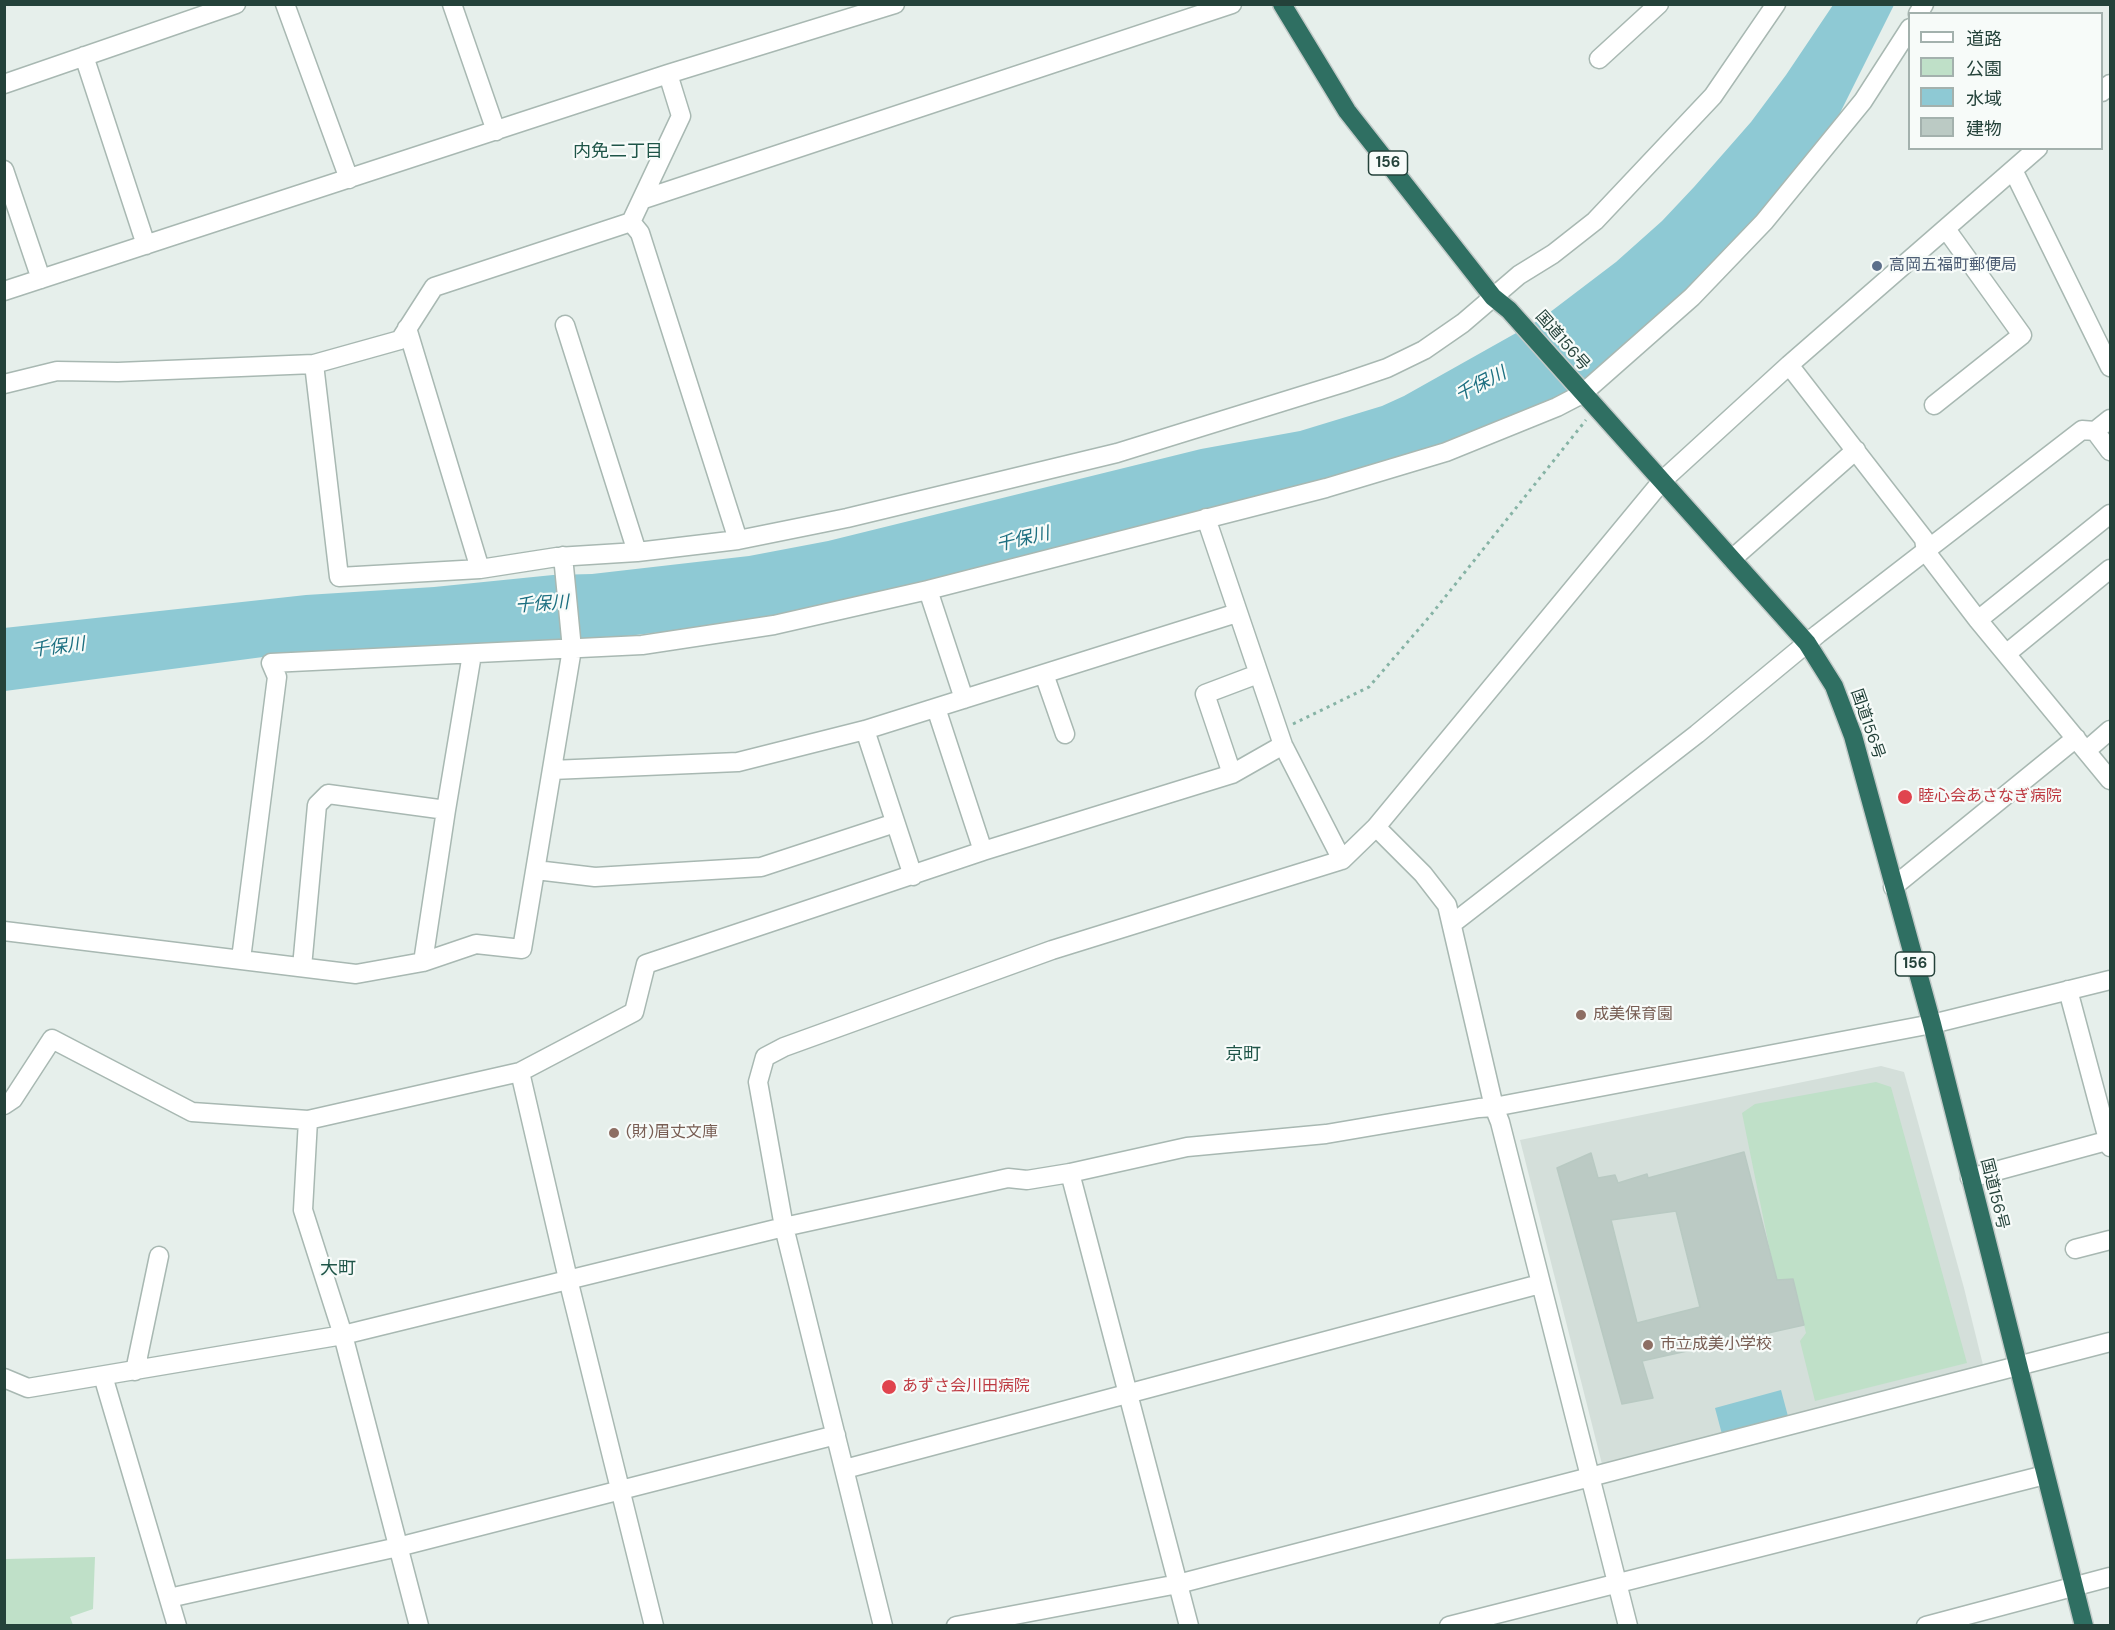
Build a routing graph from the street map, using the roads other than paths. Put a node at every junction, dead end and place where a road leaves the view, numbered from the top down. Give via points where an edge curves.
1 (236, 4) edge
2 (285, 4) edge
3 (452, 4) edge
4 (895, 4) edge
5 (1232, 4) edge
6 (1282, 4) edge
7 (1659, 4) edge
8 (1776, 4) edge
9 (841, 13) edge
10 (1908, 31) edge
11 (84, 57) junction
12 (1599, 59) dead end
13 (668, 75) junction
14 (4, 84) edge
15 (496, 131) junction
16 (2036, 150) edge
17 (4, 170) edge
18 (2013, 171) junction
19 (350, 179) junction
20 (644, 199) junction
21 (631, 222) junction
22 (1946, 229) junction
23 (146, 245) junction
24 (41, 279) junction
25 (4, 291) edge
26 (1493, 297) junction
27 (565, 325) dead end
28 (407, 328) junction
29 (314, 364) junction
30 (1789, 365) junction
31 (2110, 367) edge
32 (4, 384) edge
33 (1580, 392) junction
34 (1934, 405) dead end
35 (2110, 419) edge
36 (2095, 431) junction
37 (1856, 450) junction
38 (2110, 451) edge
39 (1662, 481) junction
40 (2110, 514) edge
41 (1206, 518) junction
42 (738, 540) junction
43 (637, 552) junction
44 (1926, 552) junction
45 (1732, 559) junction
46 (564, 563) junction
47 (480, 569) junction
48 (2110, 569) edge
49 (928, 590) junction
50 (1237, 613) junction
51 (1978, 620) junction
52 (1807, 643) junction
53 (572, 646) junction
54 (472, 654) junction
55 (2006, 654) junction
56 (1044, 674) junction
57 (1258, 674) junction
58 (964, 699) junction
59 (936, 708) junction
60 (865, 730) junction
61 (2110, 730) edge
62 (1065, 734) dead end
63 (1280, 738) junction
64 (2081, 744) junction
65 (552, 770) junction
66 (1232, 774) junction
67 (2110, 780) edge
68 (446, 810) junction
69 (895, 823) junction
70 (1376, 827) junction
71 (983, 851) junction
72 (1342, 860) junction
73 (536, 870) junction
74 (913, 876) junction
75 (1893, 887) junction
76 (1452, 924) junction
77 (4, 931) edge
78 (241, 959) junction
79 (423, 962) junction
80 (302, 967) junction
81 (2110, 980) edge
82 (2068, 990) junction
83 (1932, 1024) junction
84 (520, 1072) junction
85 (4, 1105) edge
86 (1494, 1107) junction
87 (308, 1120) junction
88 (2110, 1143) edge
89 (1070, 1173) junction
90 (1970, 1178) junction
91 (784, 1227) junction
92 (2110, 1240) edge
93 (2075, 1249) dead end
94 (159, 1256) dead end
95 (567, 1279) junction
96 (1540, 1284) junction
97 (343, 1335) junction
98 (2110, 1342) edge
99 (2017, 1367) junction
100 (135, 1371) junction
101 (103, 1376) junction
102 (4, 1378) edge
103 (1127, 1394) junction
104 (836, 1435) junction
105 (845, 1469) junction
106 (2045, 1475) junction
107 (1590, 1476) junction
108 (621, 1489) junction
109 (398, 1547) junction
110 (2110, 1577) edge
111 (1616, 1583) junction
112 (1178, 1584) junction
113 (2074, 1586) junction
114 (169, 1598) junction
115 (177, 1626) edge
116 (419, 1626) edge
117 (654, 1626) edge
118 (883, 1626) edge
119 (956, 1626) edge
120 (1189, 1626) edge
121 (1449, 1626) edge
122 (1628, 1626) edge
123 (1926, 1626) edge
124 (2084, 1626) edge

1 - 11 street
2 - 19 street
3 - 15 street
4 - 9 street
5 - 20 street
6 - 26 highway, 国道156号 / 156 via 1347,111
7 - 12 street
8 - 26 street via 1713,96 1595,221
9 - 13 street
10 - 33 street via 1863,101 1764,222 1692,297
11 - 14 street
11 - 23 street
13 - 15 street
13 - 20 street via 681,116
15 - 19 street
16 - 18 street
17 - 24 street
18 - 22 street
18 - 31 street
19 - 23 street
20 - 21 street
21 - 28 street via 434,287
21 - 42 street via 640,233
22 - 30 street
22 - 34 street via 2022,335
23 - 24 street
24 - 25 street
26 - 33 highway, 国道156号 / 156 via 1509,310
26 - 42 street via 1424,350 1343,383 1117,453 857,516
27 - 43 street
28 - 29 street via 400,339
28 - 47 street
29 - 32 street via 57,371
29 - 47 street via 339,577
30 - 37 street
30 - 39 street
33 - 39 highway, 国道156号 / 156
33 - 41 street via 1557,406 1446,452
35 - 36 street
36 - 38 street
36 - 44 street via 2082,430
37 - 44 street via 1924,539
37 - 45 street
39 - 45 highway, 国道156号 / 156
39 - 70 street
40 - 51 street
41 - 49 street
41 - 50 street
42 - 43 street
43 - 46 street
44 - 51 street
44 - 52 street
45 - 52 highway, 国道156号 / 156
46 - 47 street
46 - 53 street
48 - 55 street
49 - 53 street via 774,625 642,645
49 - 58 street
50 - 56 street
50 - 57 street
51 - 55 street
52 - 75 highway, 国道156号 / 156 via 1834,686 1853,736
52 - 76 street via 1697,734
53 - 54 street
53 - 65 street
54 - 68 street
54 - 78 street via 271,663 277,677
55 - 64 street
56 - 58 street
56 - 62 street
57 - 63 street
57 - 66 street via 1205,694
58 - 59 street
59 - 60 street
59 - 71 street
60 - 65 street via 738,762
60 - 69 street
61 - 64 street
63 - 66 street
63 - 72 street
64 - 67 street
64 - 75 street
65 - 73 street
66 - 71 street
68 - 79 street
68 - 80 street via 328,794 317,805
69 - 73 street via 761,867 595,877
69 - 74 street
70 - 72 street
70 - 76 street via 1423,874 1447,905
71 - 74 street
72 - 91 street via 1052,950 765,1056 758,1082
73 - 79 street via 522,949 476,944
74 - 84 street via 646,964 634,1012
75 - 83 highway, 国道156号 / 156
76 - 86 street
77 - 78 street
78 - 80 street
79 - 80 street via 356,975
81 - 82 street
82 - 83 street
82 - 88 street
83 - 86 street
83 - 90 highway, 国道156号 / 156
84 - 87 street
84 - 95 street
85 - 87 street via 13,1099 52,1039 192,1112
86 - 89 street via 1326,1134 1187,1147
86 - 96 street
87 - 97 street via 303,1210
88 - 90 street
89 - 91 street via 1027,1180 1008,1178
89 - 103 street
90 - 99 highway, 国道156号 / 156
91 - 95 street
91 - 104 street
92 - 93 street
94 - 100 street
95 - 97 street
95 - 108 street
96 - 103 street
96 - 107 street
97 - 100 street
97 - 109 street
98 - 99 street
99 - 106 highway, 国道156号 / 156
99 - 107 street
100 - 101 street
101 - 102 street via 28,1388
101 - 114 street
103 - 105 street
103 - 112 street
104 - 105 street
104 - 108 street
105 - 118 street
106 - 111 street
106 - 113 highway, 国道156号 / 156
107 - 111 street
107 - 112 street
108 - 109 street
108 - 117 street
109 - 114 street
109 - 116 street
110 - 113 street
111 - 121 street
111 - 122 street
112 - 119 street
112 - 120 street
113 - 123 street
113 - 124 highway, 国道156号 / 156
114 - 115 street

